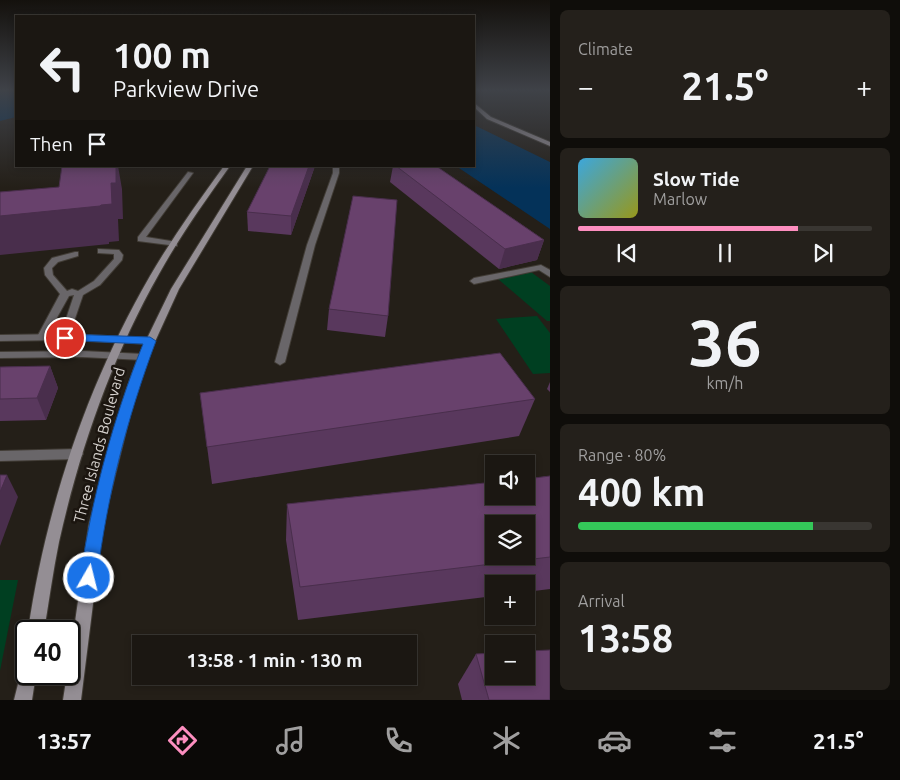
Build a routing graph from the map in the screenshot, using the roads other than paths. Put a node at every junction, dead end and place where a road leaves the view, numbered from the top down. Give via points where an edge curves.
1 (500, 123) edge
2 (550, 144) edge
3 (226, 167) edge
4 (249, 167) edge
5 (336, 167) edge
6 (190, 174) dead end
7 (174, 244) junction
8 (101, 251) dead end
9 (75, 254) dead end
10 (550, 274) edge
11 (474, 281) dead end
12 (64, 294) junction
13 (79, 294) junction
14 (42, 337) junction
15 (0, 338) edge
16 (65, 338) junction
17 (122, 339) junction
18 (150, 341) junction
19 (0, 355) edge
20 (114, 356) junction
21 (143, 357) junction
22 (280, 362) dead end
23 (77, 454) junction
24 (0, 456) edge
25 (38, 620) edge
26 (26, 685) edge
27 (23, 700) edge
28 (72, 700) edge

1 - 2 street
3 - 7 street, Three Islands Boulevard
4 - 18 street, Three Islands Boulevard via 176,289
5 - 22 street
6 - 7 street via 141,240
7 - 17 street, Three Islands Boulevard via 146,289
8 - 13 street via 116,252 118,260 97,283
9 - 12 street via 55,260 48,268 49,275
10 - 11 street via 541,267
12 - 13 street
12 - 14 street
13 - 16 street
14 - 15 street
14 - 16 street
16 - 17 street
17 - 18 street
17 - 20 street, Three Islands Boulevard
18 - 21 street, Three Islands Boulevard
19 - 20 street
20 - 21 street
20 - 23 street, Three Islands Boulevard
21 - 28 street, Three Islands Boulevard via 118,434 96,524
23 - 24 street
23 - 25 street, Three Islands Boulevard via 56,527
26 - 27 street

